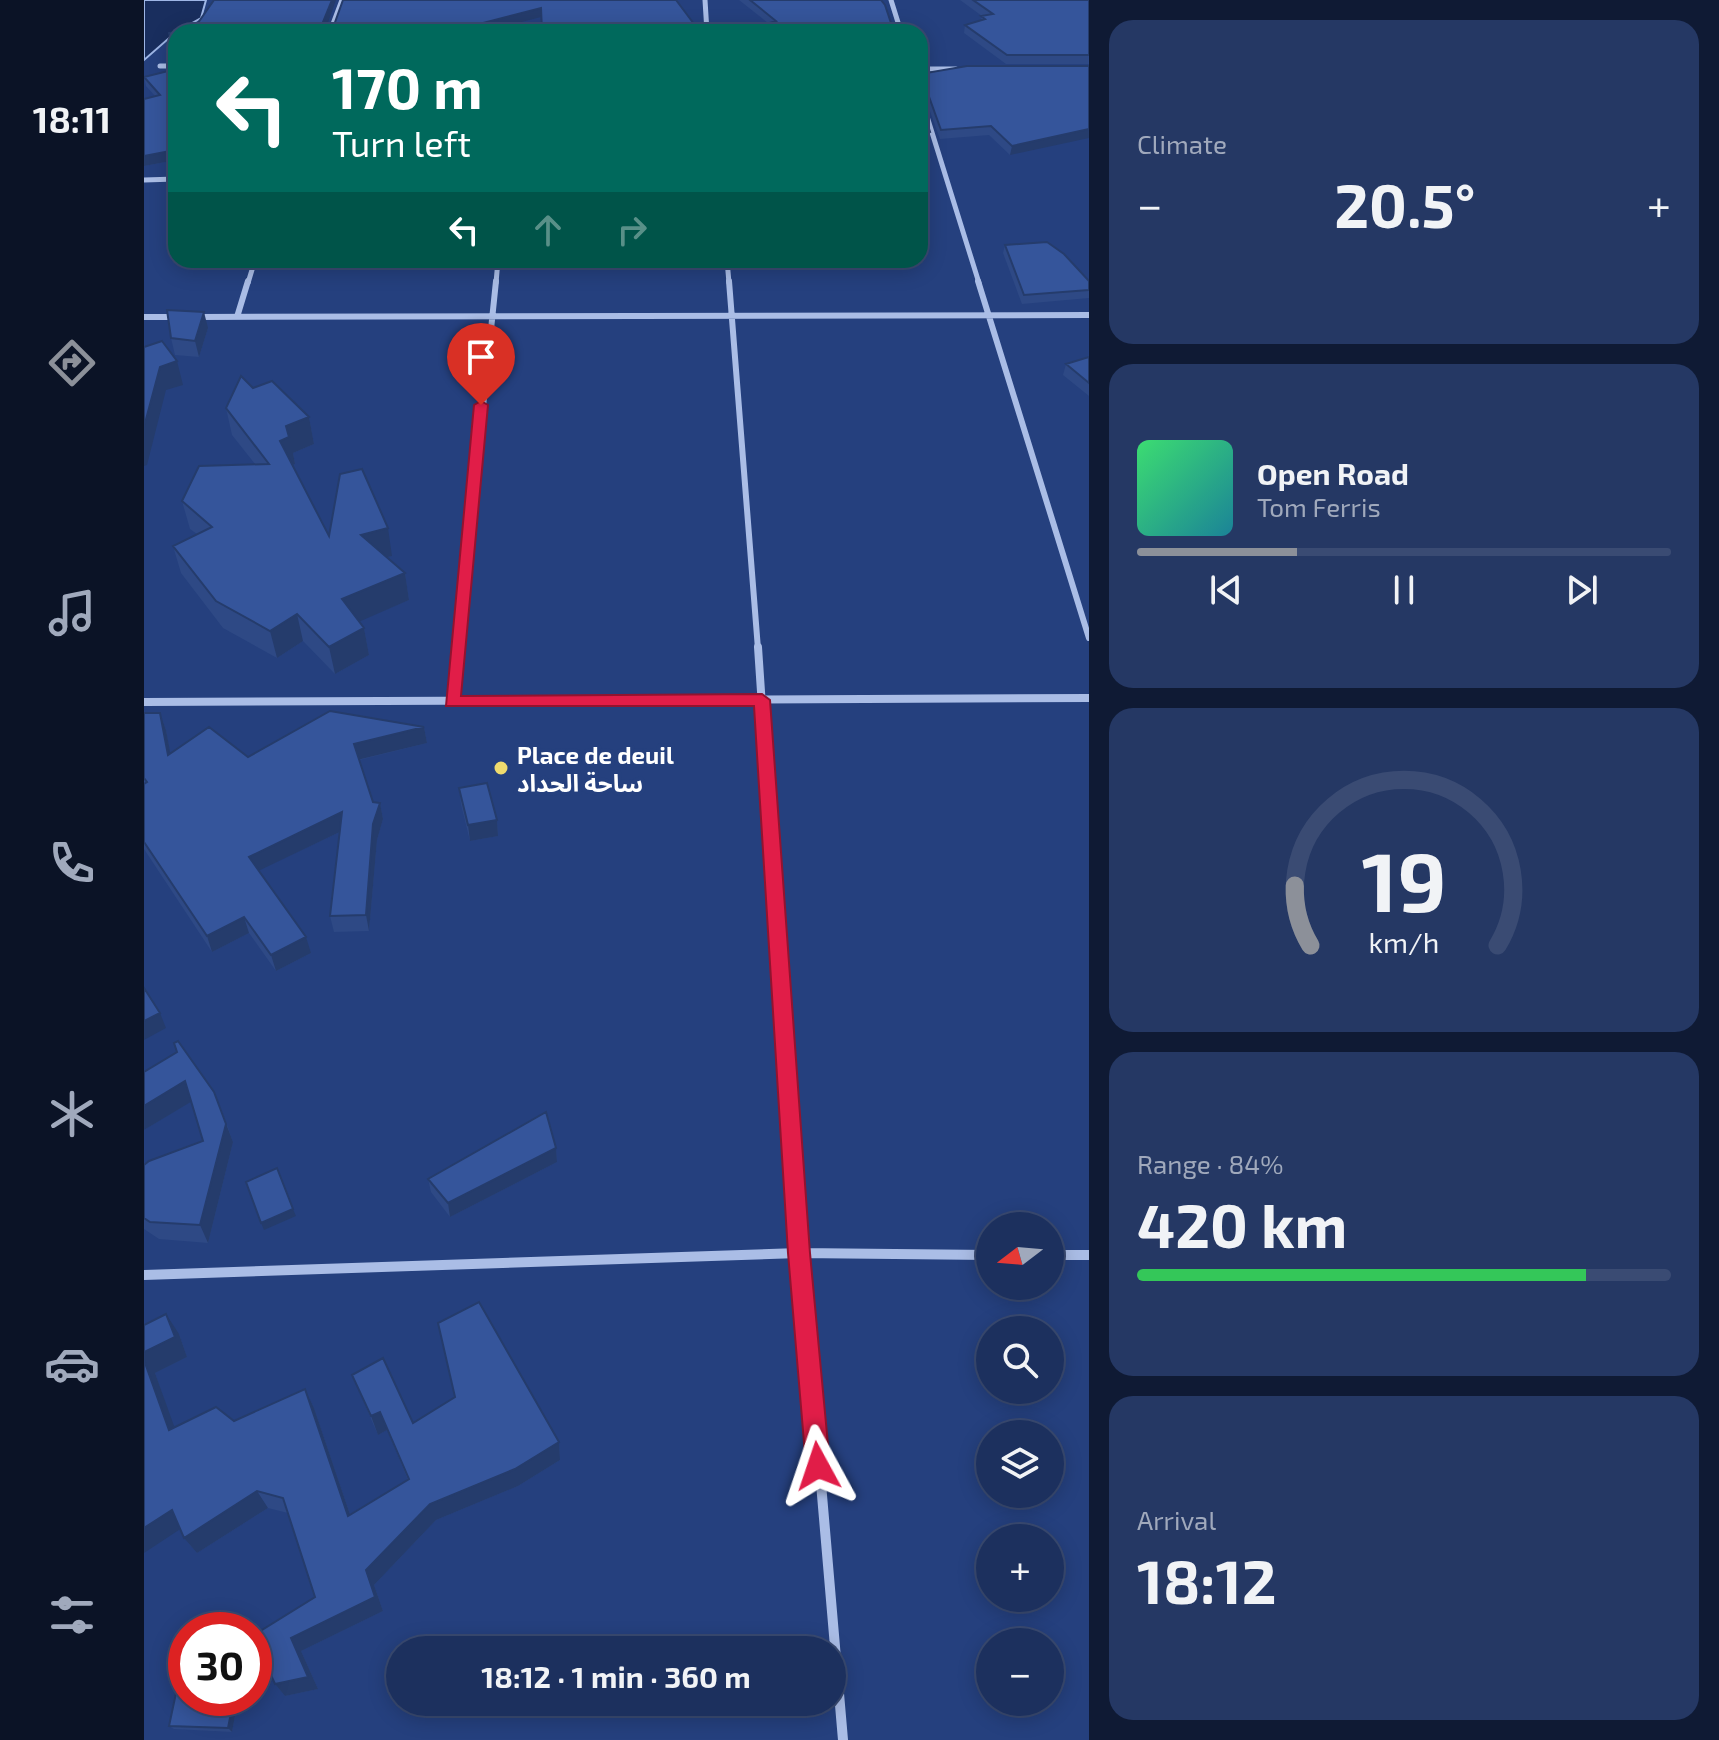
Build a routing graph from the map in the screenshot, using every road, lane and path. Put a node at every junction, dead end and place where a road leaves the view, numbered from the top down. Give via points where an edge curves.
1 (342, 0) edge
2 (705, 0) edge
3 (891, 0) edge
4 (333, 24) edge
5 (706, 24) edge
6 (898, 24) edge
7 (160, 66) dead end
8 (168, 66) edge
9 (928, 69) edge
10 (966, 69) edge
11 (928, 120) edge
12 (168, 179) edge
13 (144, 180) edge
14 (252, 268) edge
15 (497, 268) edge
16 (728, 268) edge
17 (733, 315) junction
18 (989, 315) junction
19 (1089, 315) edge
20 (490, 316) junction
21 (144, 317) edge
22 (237, 317) junction
23 (1089, 638) edge
24 (1089, 698) edge
25 (762, 700) junction
26 (144, 702) edge
27 (452, 702) junction
28 (799, 1253) junction
29 (976, 1255) edge
30 (1064, 1255) edge
31 (1089, 1255) edge
32 (144, 1275) edge
33 (843, 1740) edge

1 - 4 street
2 - 5 street
3 - 6 street
7 - 8 street
9 - 10 street
11 - 18 street
12 - 13 street
14 - 22 street
15 - 20 street
16 - 17 street
17 - 18 street
17 - 20 street
17 - 25 street
18 - 19 street
18 - 23 street
20 - 22 street
20 - 27 street
21 - 22 street
24 - 25 street
25 - 27 street
25 - 28 street
26 - 27 street
28 - 29 street
28 - 32 street
28 - 33 street
30 - 31 street

